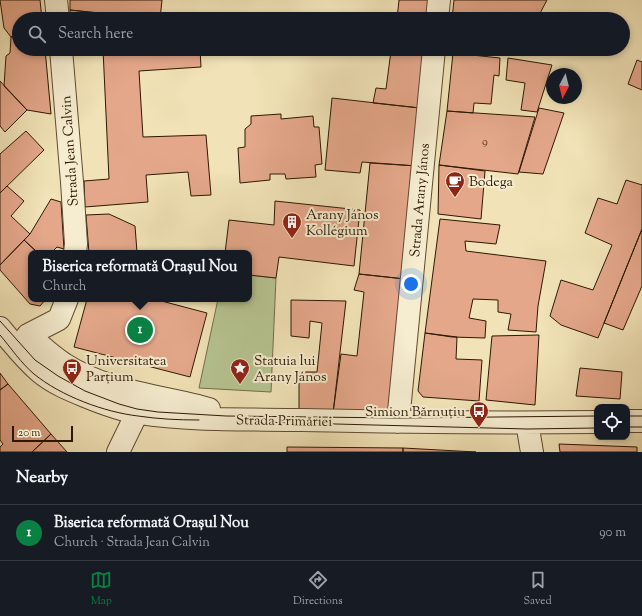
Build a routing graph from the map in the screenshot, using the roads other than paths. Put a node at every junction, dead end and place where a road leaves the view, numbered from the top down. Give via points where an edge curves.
1 (56, 0) edge
2 (439, 0) edge
3 (57, 12) edge
4 (438, 12) edge
5 (62, 56) edge
6 (433, 56) edge
7 (75, 250) edge
8 (66, 302) edge
9 (0, 328) edge
10 (23, 342) junction
11 (138, 412) junction
12 (236, 419) junction
13 (630, 421) edge
14 (642, 421) edge
15 (398, 422) junction
16 (594, 422) edge
17 (527, 423) junction
18 (118, 452) edge
19 (532, 452) edge

1 - 3 street
2 - 4 street
5 - 7 street, Strada Jean Calvin
6 - 15 street, Strada Arany János
8 - 10 street via 59,319
9 - 10 street, Strada Primăriei
10 - 11 street, Strada Primăriei via 42,373 60,385 117,408
10 - 12 street via 99,382 198,406
11 - 12 street, Strada Primăriei via 164,416
11 - 18 street
12 - 15 street, Strada Primăriei
13 - 14 street
15 - 17 street, Strada Primăriei
16 - 17 street, Strada Primăriei
17 - 19 street

